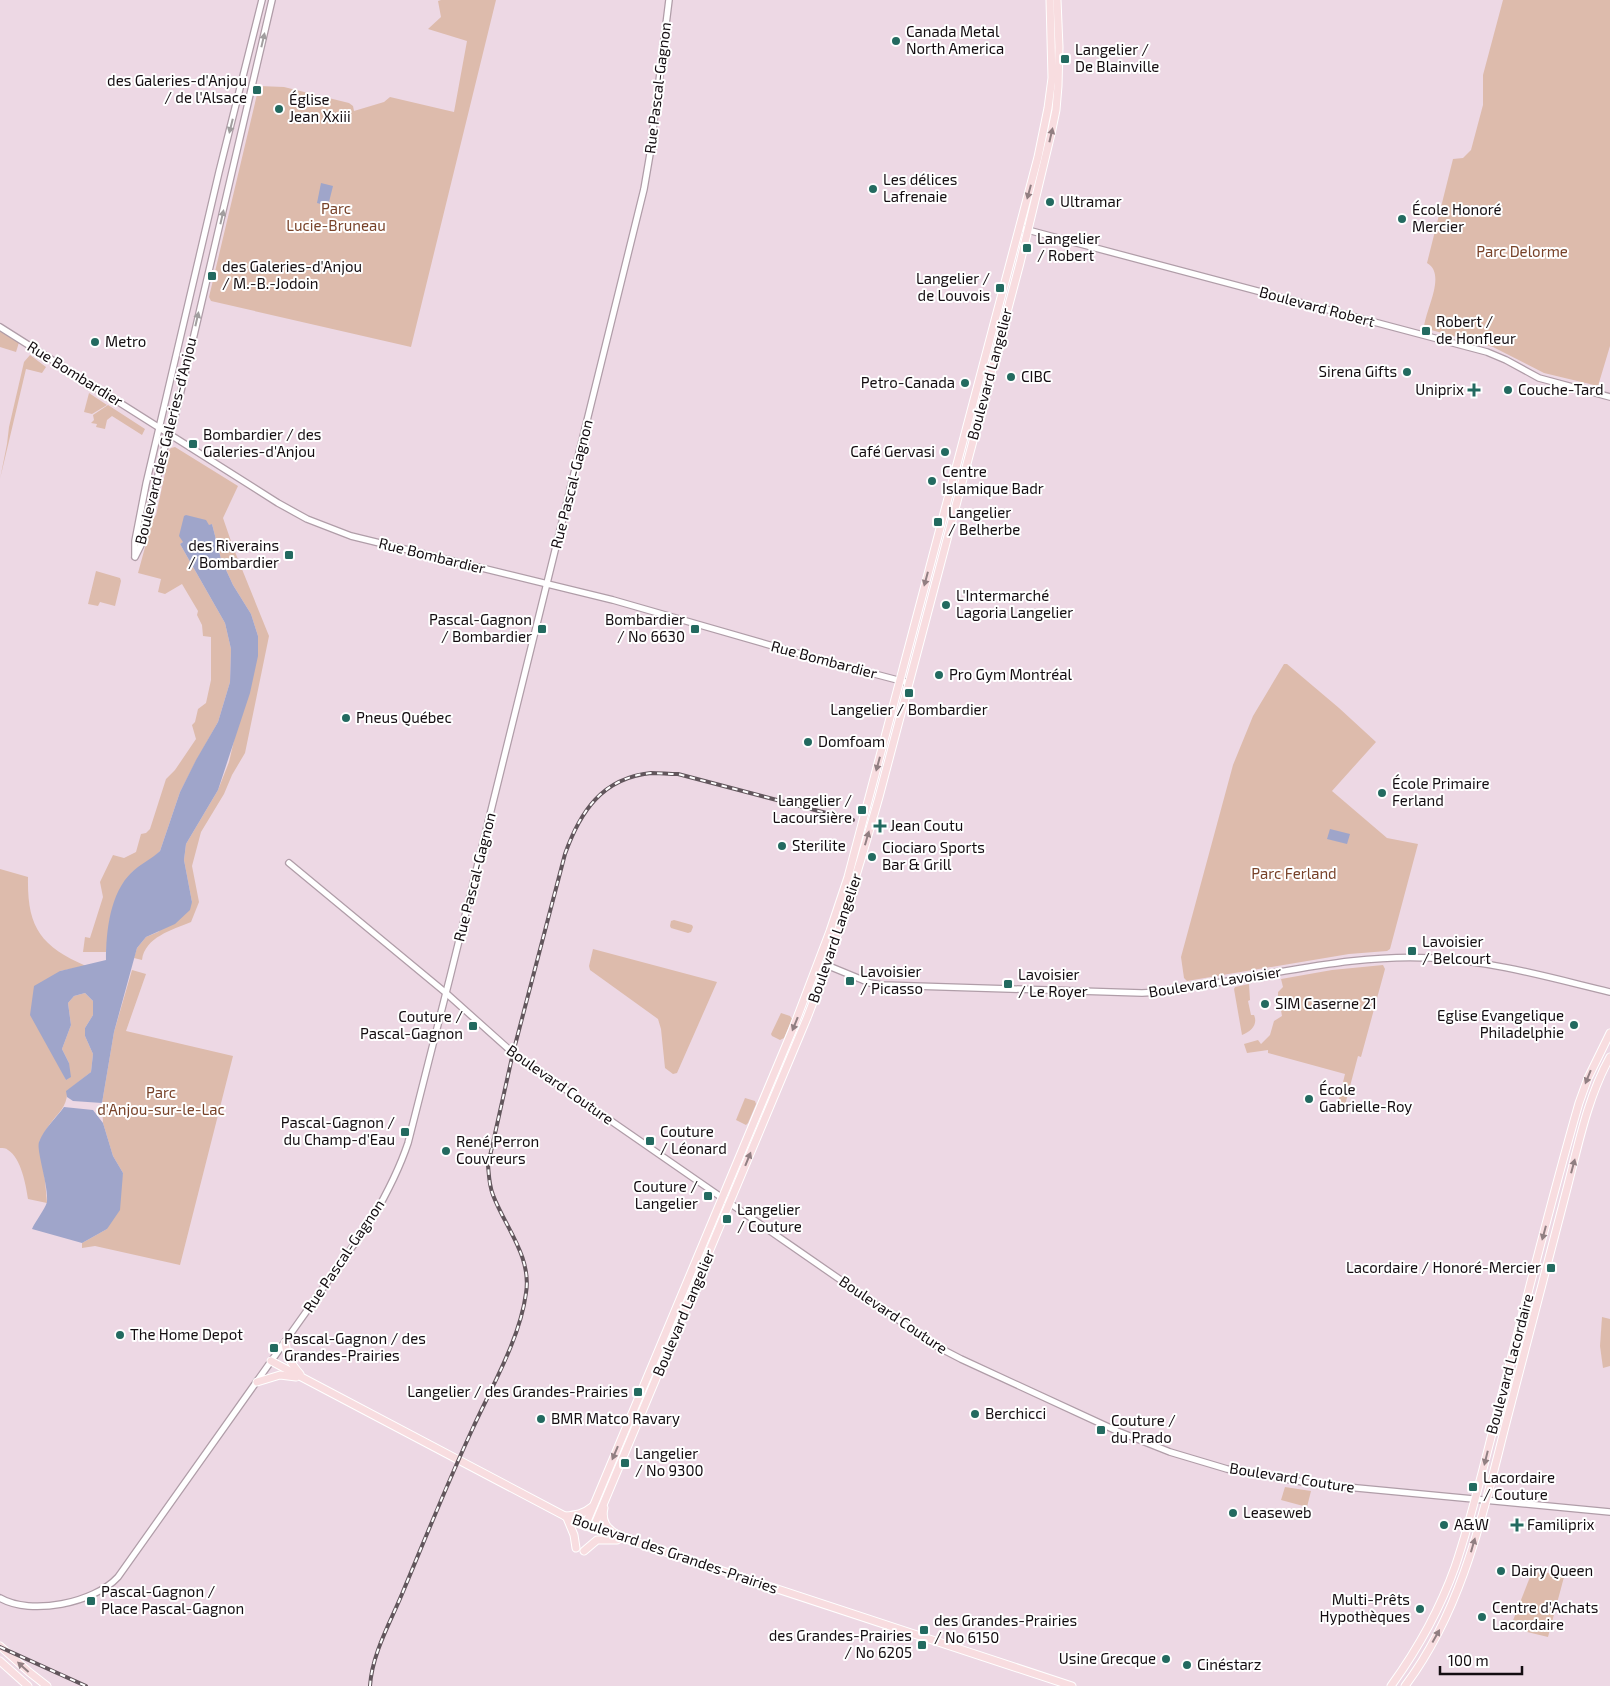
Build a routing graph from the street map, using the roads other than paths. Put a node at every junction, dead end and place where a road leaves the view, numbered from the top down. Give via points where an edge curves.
1 (262, 0) edge
2 (272, 0) edge
3 (669, 0) edge
4 (1050, 0) edge
5 (1057, 0) edge
6 (219, 172) junction
7 (232, 175) junction
8 (1019, 228) junction
9 (1028, 230) junction
10 (1010, 261) junction
11 (1020, 263) junction
12 (997, 311) junction
13 (1006, 313) junction
14 (0, 327) edge
15 (980, 376) junction
16 (989, 379) junction
17 (1610, 397) edge
18 (160, 428) junction
19 (169, 434) junction
20 (547, 584) junction
21 (914, 627) junction
22 (923, 629) junction
23 (900, 680) junction
24 (909, 683) junction
25 (289, 863) dead end
26 (819, 962) junction
27 (828, 966) junction
28 (1610, 992) edge
29 (446, 993) junction
30 (1610, 1033) edge
31 (1610, 1056) edge
32 (722, 1198) junction
33 (730, 1204) junction
34 (284, 1342) junction
35 (271, 1361) junction
36 (304, 1378) junction
37 (257, 1382) junction
38 (606, 1498) junction
39 (1475, 1500) junction
40 (1486, 1501) junction
41 (594, 1505) junction
42 (1610, 1512) edge
43 (565, 1516) junction
44 (585, 1526) junction
45 (593, 1529) junction
46 (627, 1541) junction
47 (576, 1548) dead end
48 (584, 1551) dead end
49 (0, 1598) edge
50 (0, 1646) edge
51 (0, 1661) edge
52 (28, 1686) edge
53 (47, 1686) edge
54 (1072, 1686) edge
55 (1391, 1686) edge
56 (1405, 1686) edge

1 -> 6 street, Boulevard des Galeries-d'Anjou
7 -> 2 street, Boulevard des Galeries-d'Anjou
3 - 20 street, Rue Pascal-Gagnon via 644,189
4 -> 8 main road, Boulevard Langelier via 1052,78 1048,108
9 -> 5 main road, Boulevard Langelier via 1056,110
6 - 7 street
6 - 18 street, Boulevard des Galeries-d'Anjou
19 -> 7 street, Boulevard des Galeries-d'Anjou
8 - 9 street, Boulevard Robert
8 - 10 main road, Boulevard Langelier
9 - 11 main road, Boulevard Langelier
9 - 17 street, Boulevard Robert via 1487,352 1538,378
10 - 11 main road
10 - 12 main road, Boulevard Langelier
11 - 13 main road, Boulevard Langelier
12 - 13 main road
12 - 15 main road, Boulevard Langelier
13 - 16 main road, Boulevard Langelier
14 - 18 street, Rue Bombardier
15 - 16 main road
15 -> 21 main road, Boulevard Langelier
16 - 22 main road, Boulevard Langelier
18 - 19 street, Rue Bombardier
18 - 19 street, Boulevard des Galeries-d'Anjou via 146,484 135,557 142,543
19 - 20 street, Rue Bombardier via 280,504 319,524 368,540
20 - 23 street, Rue Bombardier
20 - 29 street, Rue Pascal-Gagnon
21 - 22 main road
21 - 23 main road, Boulevard Langelier
22 - 24 main road, Boulevard Langelier
23 - 24 street, Rue Bombardier
23 -> 26 main road, Boulevard Langelier via 848,877
27 -> 24 main road, Boulevard Langelier via 856,879
25 - 29 street, Boulevard Couture
26 - 27 street, Boulevard Lavoisier
26 -> 32 main road, Boulevard Langelier
27 - 28 street, Boulevard Lavoisier via 882,985 1142,993 1351,961 1430,958 1501,966
33 -> 27 main road, Boulevard Langelier
29 - 32 street, Boulevard Couture via 513,1053
29 - 34 street, Rue Pascal-Gagnon via 408,1143 395,1176 372,1219
30 -> 39 main road, Boulevard Lacordaire via 1588,1078 1573,1122
40 -> 31 main road, Boulevard Lacordaire via 1582,1133
32 - 33 street, Boulevard Couture
32 -> 41 main road, Boulevard Langelier
33 - 38 main road, Boulevard Langelier
33 - 39 street, Boulevard Couture via 944,1350 1149,1444 1227,1469 1286,1480
34 - 35 street, Rue Pascal-Gagnon
34 - 36 main road via 290,1363
35 - 36 main road, Boulevard des Grandes-Prairies
35 - 37 street, Rue Pascal-Gagnon
36 - 37 main road via 280,1375
36 - 43 main road, Boulevard des Grandes-Prairies
37 - 49 street, Rue Pascal-Gagnon via 107,1588 91,1596 42,1607 24,1607
38 - 45 main road, Boulevard Langelier
38 - 46 main road via 605,1524
39 - 40 street, Boulevard Couture
39 - 55 main road, Boulevard Lacordaire via 1448,1585 1424,1634
40 - 42 street, Boulevard Couture
56 -> 40 main road, Boulevard Lacordaire via 1438,1632 1458,1589
41 - 43 main road via 587,1511
41 - 44 main road, Boulevard Langelier
43 - 44 main road, Boulevard des Grandes-Prairies
43 - 47 main road via 573,1529
44 - 45 main road, Boulevard des Grandes-Prairies
45 - 46 main road, Boulevard des Grandes-Prairies
46 - 48 main road via 597,1540
46 - 54 main road, Boulevard des Grandes-Prairies
53 -> 50 main road
51 - 52 main road

